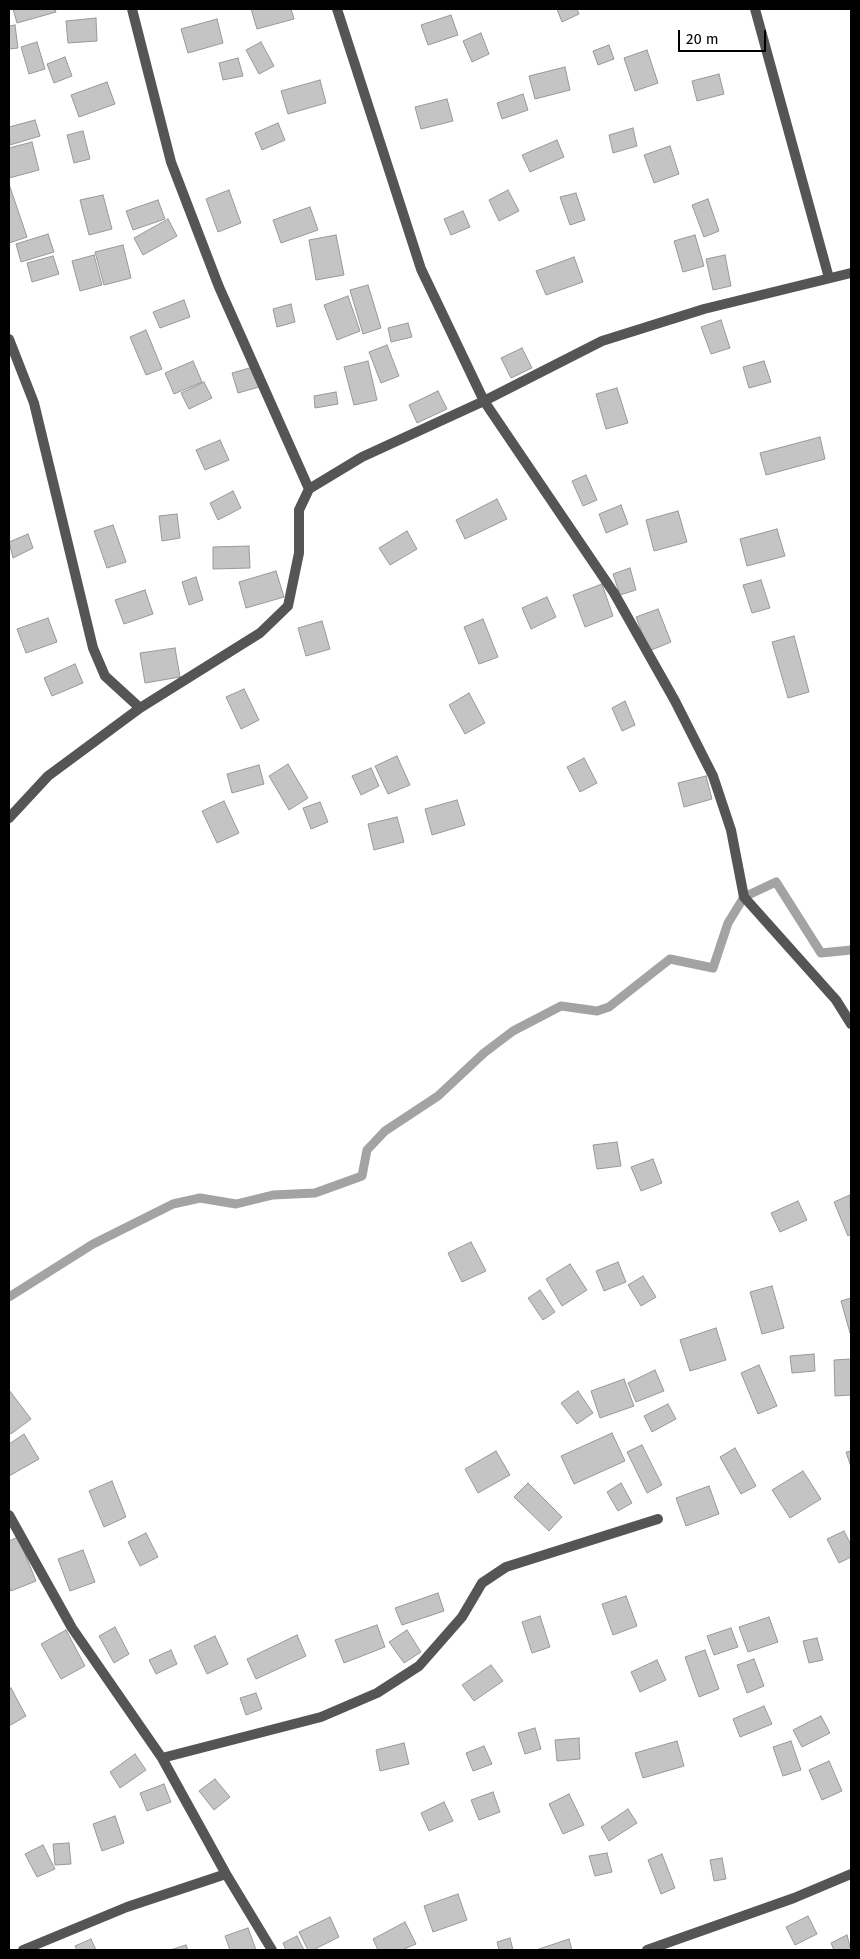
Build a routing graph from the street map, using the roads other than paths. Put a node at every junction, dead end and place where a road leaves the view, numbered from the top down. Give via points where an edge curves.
1 (132, 9) edge
2 (336, 9) edge
3 (755, 9) edge
4 (851, 273) edge
5 (829, 278) junction
6 (9, 339) edge
7 (484, 401) junction
8 (309, 489) junction
9 (140, 708) junction
10 (9, 818) edge
11 (851, 1024) edge
12 (9, 1515) edge
13 (658, 1519) dead end
14 (162, 1758) junction
15 (226, 1874) junction
16 (851, 1874) edge
17 (23, 1950) edge
18 (272, 1950) edge
19 (647, 1950) edge

1 - 8 street via 170,162 219,288
2 - 7 street via 421,269
3 - 5 street
4 - 5 street
5 - 7 street via 704,309 602,341
6 - 9 street via 34,403 93,648 105,676
7 - 8 street via 362,456
7 - 11 street via 614,593 675,701 713,776 731,830 744,897 836,1000
8 - 9 street via 300,510 299,553 288,606 260,633
9 - 10 street via 48,776
12 - 14 street via 72,1628
13 - 14 street via 506,1567 482,1583 462,1618 419,1666 377,1693 321,1717
14 - 15 street
15 - 17 street via 127,1908
15 - 18 street
16 - 19 street via 794,1898

